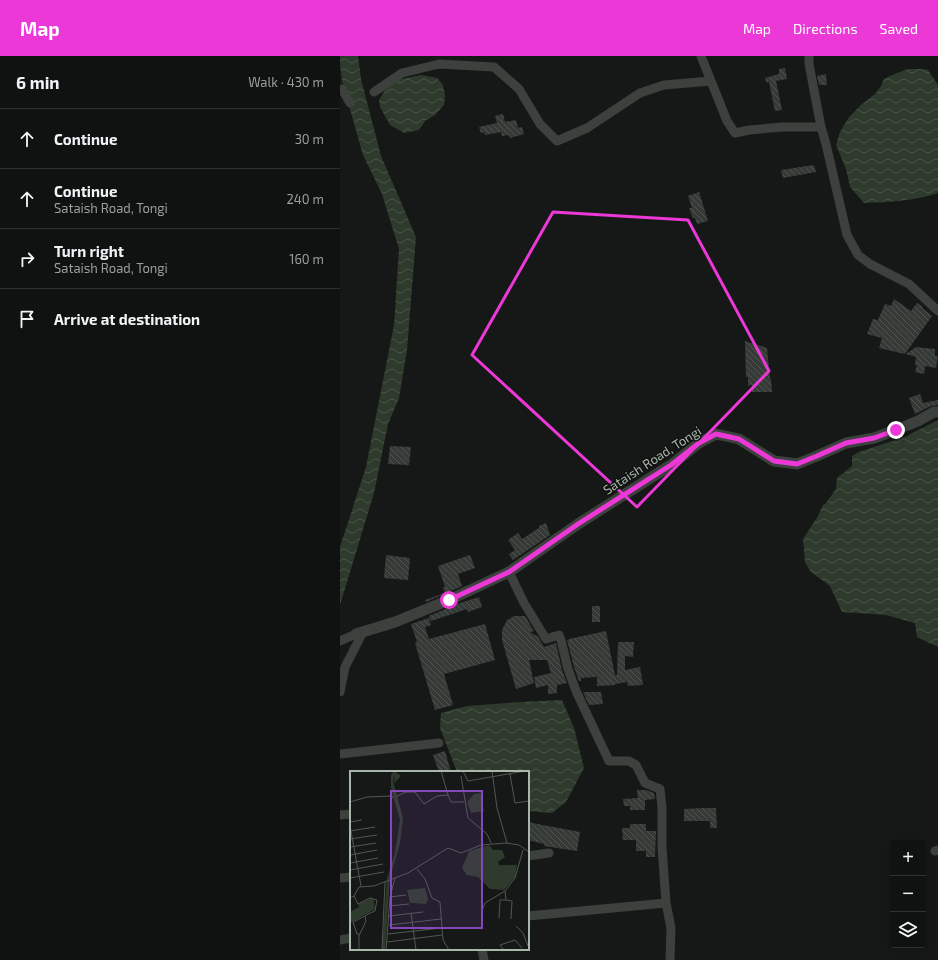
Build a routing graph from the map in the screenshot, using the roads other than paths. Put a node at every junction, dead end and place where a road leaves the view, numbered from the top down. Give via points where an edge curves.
1 (701, 56) edge
2 (809, 56) edge
3 (711, 81) junction
4 (340, 89) edge
5 (374, 92) dead end
6 (350, 103) dead end
7 (821, 127) junction
8 (938, 310) edge
9 (938, 412) edge
10 (509, 572) junction
11 (359, 633) junction
12 (340, 641) edge
13 (340, 692) edge
14 (439, 743) dead end
15 (340, 754) edge
16 (350, 814) edge
17 (340, 815) edge
18 (549, 853) dead end
19 (529, 856) edge
20 (350, 877) edge
21 (340, 878) edge
22 (666, 903) junction
23 (529, 916) edge
24 (350, 938) edge
25 (340, 940) edge
26 (482, 950) edge
27 (484, 960) edge
28 (670, 960) edge

1 - 3 street
2 - 7 street
3 - 5 street via 664,85 640,93 587,128 558,141 540,124 519,89 494,67 439,64 402,73
3 - 7 street via 727,121 735,133 783,127
4 - 6 street
7 - 8 street via 847,235 858,255 909,284
9 - 10 street, Sataish Road, Tongi via 874,438 846,443 797,464 774,461 739,439 716,434
10 - 11 street, Sataish Road, Tongi via 395,622
10 - 22 street via 546,639 559,636 576,690 609,761 629,761 636,765 645,783 660,789
11 - 12 street
11 - 13 street via 345,667
14 - 15 street
16 - 17 street
18 - 19 street
20 - 21 street
22 - 23 street
22 - 28 street via 671,928
24 - 25 street
26 - 27 street

